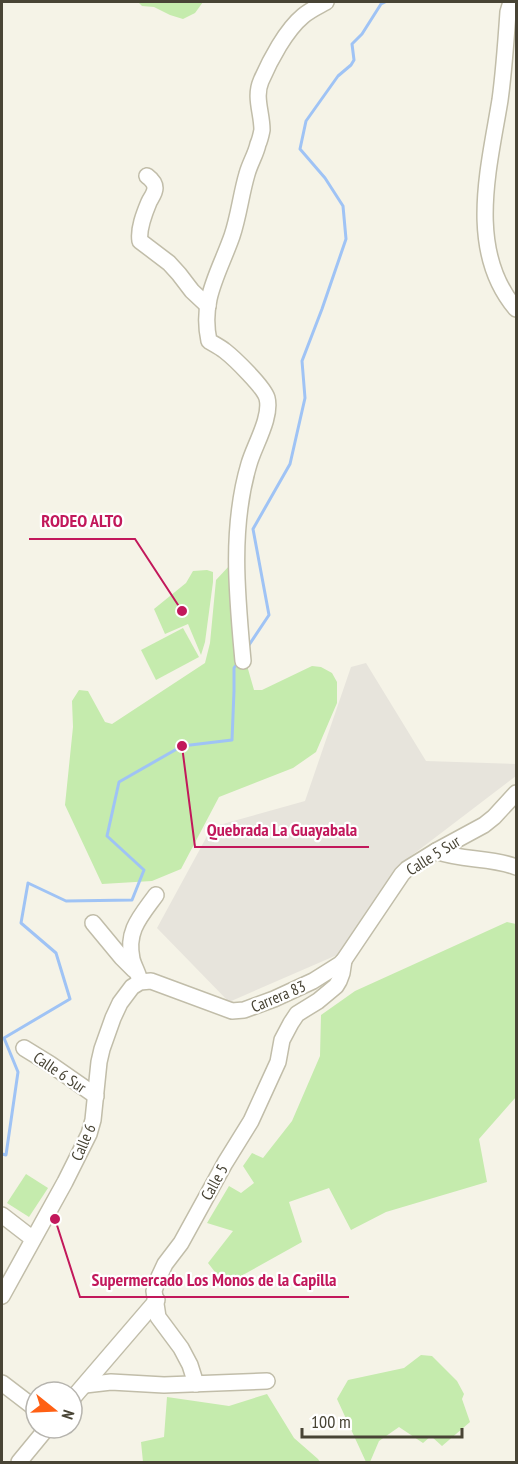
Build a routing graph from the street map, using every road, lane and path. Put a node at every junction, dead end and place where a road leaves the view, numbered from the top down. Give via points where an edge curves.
1 (326, 2) edge
2 (511, 2) edge
3 (147, 176) dead end
4 (208, 306) junction
5 (516, 309) edge
6 (243, 661) dead end
7 (516, 793) edge
8 (436, 851) junction
9 (516, 867) edge
10 (156, 895) dead end
11 (93, 923) dead end
12 (344, 960) junction
13 (140, 978) junction
14 (24, 1048) dead end
15 (96, 1096) junction
16 (2, 1215) edge
17 (33, 1239) junction
18 (2, 1296) edge
19 (157, 1300) junction
20 (267, 1382) dead end
21 (2, 1383) edge
22 (196, 1384) junction
23 (85, 1385) joint
24 (24, 1400) edge
25 (37, 1440) edge
26 (19, 1462) edge

1 - 4 street via 295,23 261,81 258,98 262,131
2 - 5 street via 486,181 486,213 491,264
3 - 4 street via 155,189 143,218 140,241 169,263
4 - 6 street via 209,341 226,352 268,399 240,502 237,584
7 - 8 street, Calle 5 Sur via 484,825
8 - 9 street
8 - 12 street, Calle 5 Sur via 402,874
10 - 13 street via 132,932 131,953
11 - 13 street
12 - 13 street, Carrera 83 via 313,981 244,1010 232,1011
12 - 19 street, Calle 5 via 336,986 297,1014 282,1040 278,1062 251,1121 165,1264 154,1291
13 - 15 street, Calle 6 via 113,1018 102,1049
14 - 15 street, Calle 6 Sur
15 - 17 street, Calle 6 via 89,1134
16 - 17 street
17 - 18 street, Calle 6
19 - 22 street via 158,1317 181,1348
19 - 23 street
20 - 22 street
21 - 24 street
22 - 23 street
25 - 26 street

